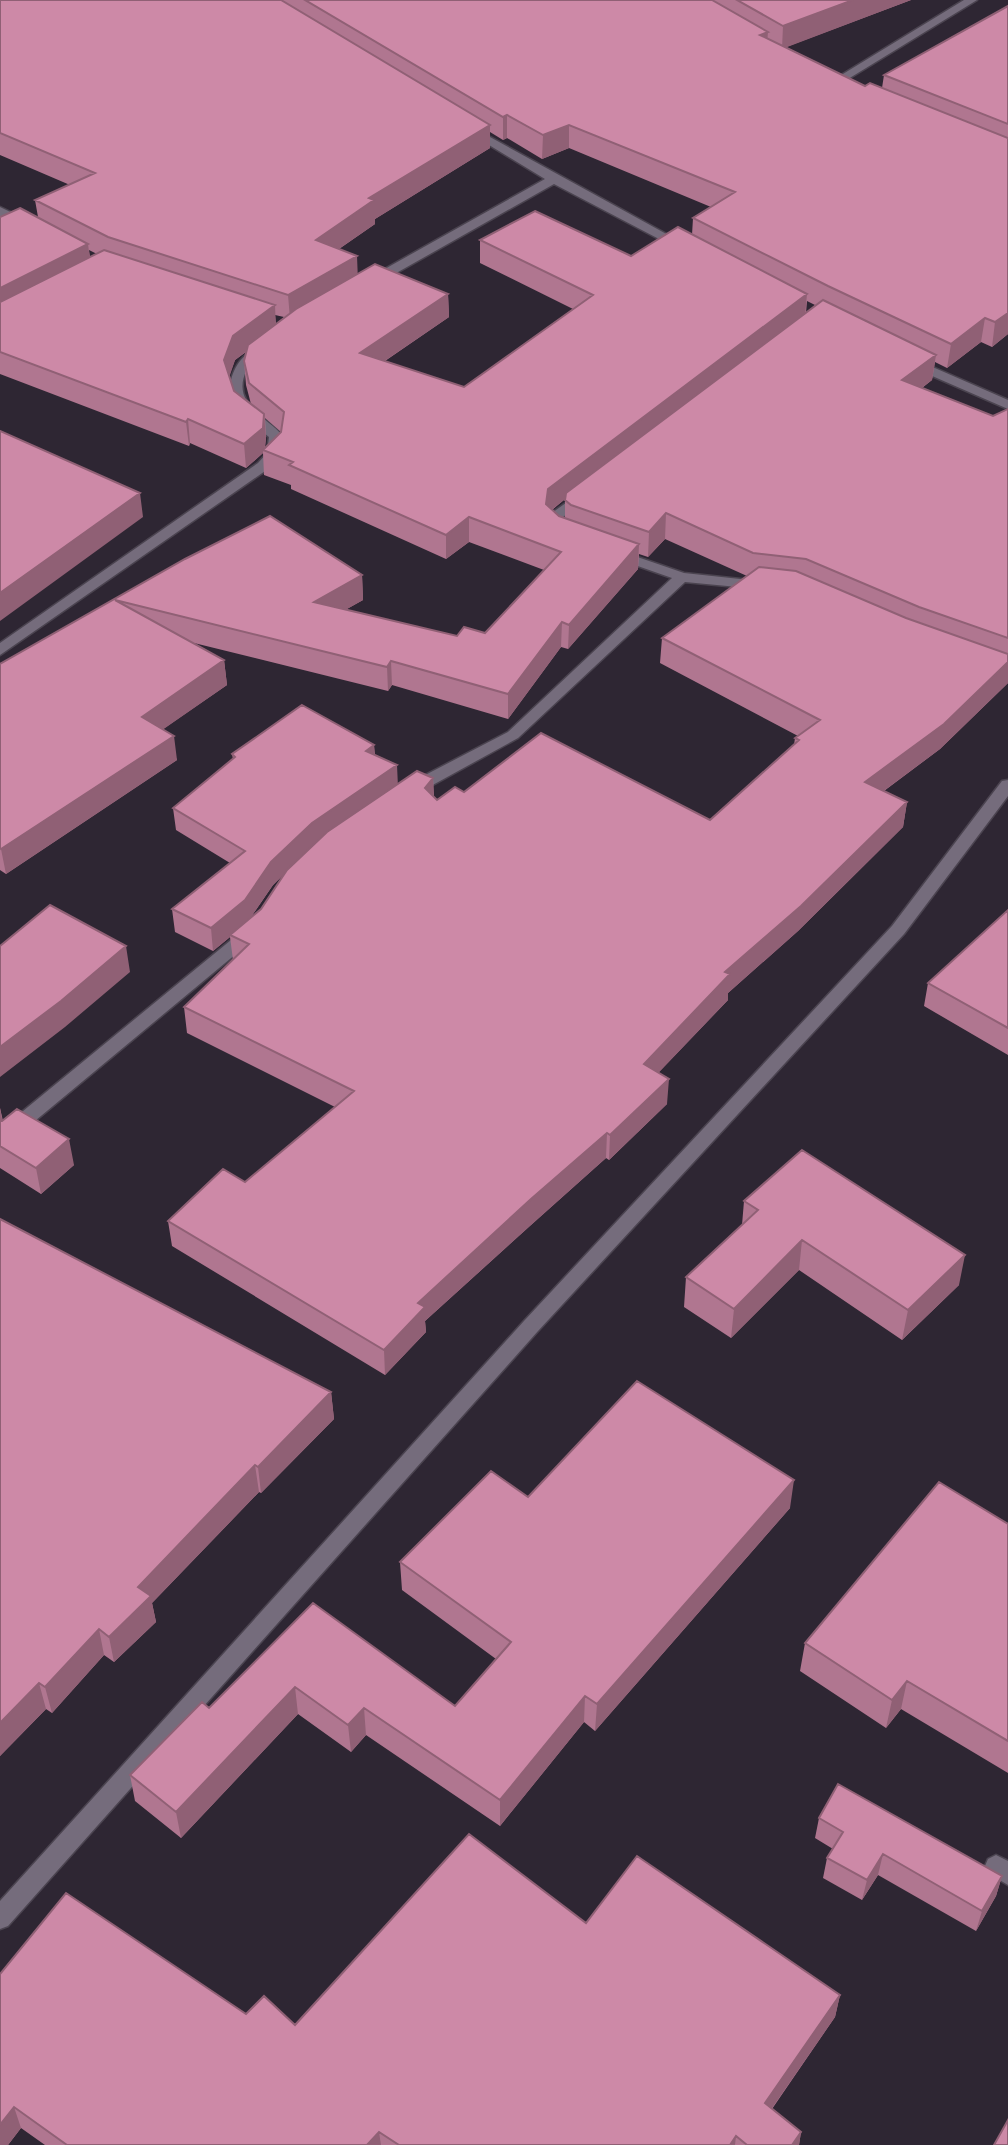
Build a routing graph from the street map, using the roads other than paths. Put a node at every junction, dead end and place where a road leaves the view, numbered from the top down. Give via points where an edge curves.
1 (972, 0) edge
2 (820, 79) edge
3 (831, 85) junction
4 (844, 90) edge
5 (458, 122) edge
6 (554, 179) junction
7 (0, 211) edge
8 (35, 230) edge
9 (698, 254) edge
10 (362, 286) edge
11 (271, 342) edge
12 (905, 358) edge
13 (1008, 405) edge
14 (600, 482) edge
15 (577, 540) edge
16 (603, 549) edge
17 (682, 577) junction
18 (772, 587) edge
19 (0, 650) edge
20 (1008, 785) edge
21 (399, 797) edge
22 (261, 919) edge
23 (0, 1140) edge
24 (0, 1918) edge

1 - 3 street
2 - 3 street
3 - 4 street
5 - 6 street
6 - 9 street
6 - 10 street
7 - 8 street
11 - 19 street via 242,365 236,385 243,410 276,436 274,454
12 - 13 street
14 - 15 street via 556,515 555,527
16 - 17 street
17 - 18 street
17 - 21 street via 513,735
20 - 24 street via 898,930 531,1326
22 - 23 street via 255,929

